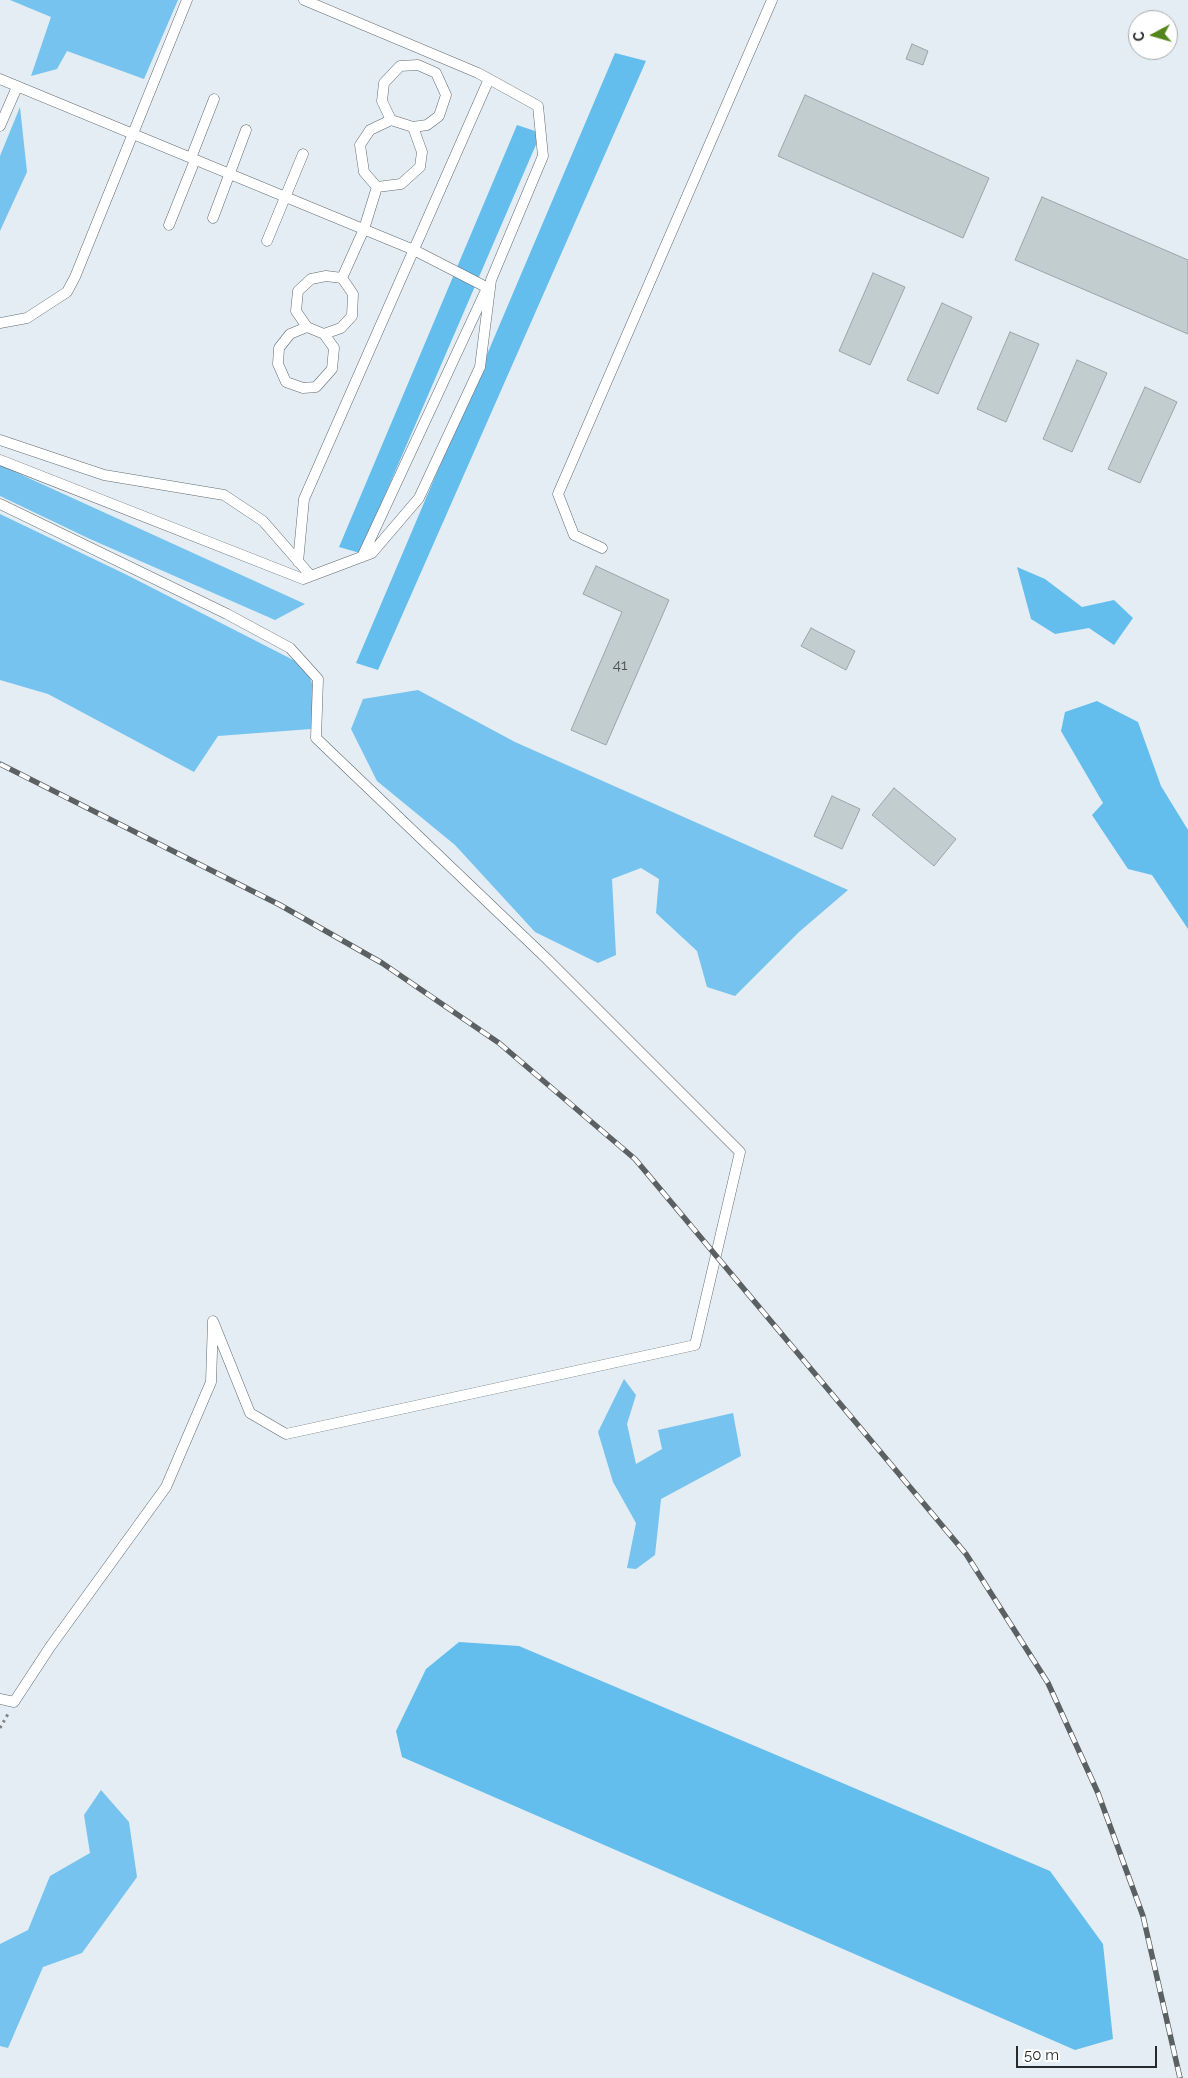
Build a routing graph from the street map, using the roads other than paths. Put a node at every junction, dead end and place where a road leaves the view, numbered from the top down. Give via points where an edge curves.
1 (187, 0) edge
2 (304, 0) edge
3 (772, 0) edge
4 (0, 79) edge
5 (490, 79) junction
6 (17, 86) junction
7 (214, 99) dead end
8 (391, 120) junction
9 (0, 126) edge
10 (413, 127) junction
11 (246, 130) dead end
12 (132, 134) junction
13 (303, 154) dead end
14 (193, 159) junction
15 (229, 174) junction
16 (377, 187) junction
17 (285, 197) junction
18 (213, 218) dead end
19 (169, 225) dead end
20 (364, 229) junction
21 (267, 241) dead end
22 (414, 250) junction
23 (342, 278) junction
24 (489, 284) junction
25 (0, 322) edge
26 (307, 327) junction
27 (324, 334) junction
28 (0, 440) edge
29 (0, 460) edge
30 (0, 504) edge
31 (602, 548) dead end
32 (362, 557) junction
33 (298, 562) junction
34 (311, 576) junction
35 (0, 1699) edge

1 - 12 lane
2 - 5 lane
3 - 31 lane via 558,494 574,535
4 - 6 lane
5 - 22 lane
5 - 24 lane via 538,106 542,156
6 - 9 lane
6 - 12 lane
7 - 14 lane
8 - 10 lane
8 - 10 lane via 382,102 384,83 400,66 418,65 436,73 446,95 439,116 427,125
8 - 16 lane via 370,130 360,145 364,172
10 - 16 lane via 422,152 420,167 401,184
11 - 15 lane
12 - 14 lane
12 - 25 lane via 67,292 27,318
13 - 17 lane
14 - 15 lane
14 - 19 lane
15 - 17 lane
15 - 18 lane
16 - 20 lane
17 - 20 lane
17 - 21 lane
20 - 22 lane
20 - 23 lane
22 - 24 lane
22 - 33 lane via 304,499
23 - 26 lane via 326,276 311,279 298,291 296,311
23 - 27 lane via 353,294 352,316 342,328
24 - 32 lane
24 - 32 lane via 480,367 419,498 372,553
26 - 27 lane
26 - 27 lane via 290,334 279,348 278,364 286,382 303,388 316,387 332,368 334,348
28 - 33 lane via 104,474 224,495 263,521
29 - 34 lane via 303,579
30 - 35 lane via 290,648 318,679 316,738 547,959 740,1152 695,1345 286,1434 250,1413 213,1321 211,1382 166,1487 14,1702
32 - 34 lane
33 - 34 lane

